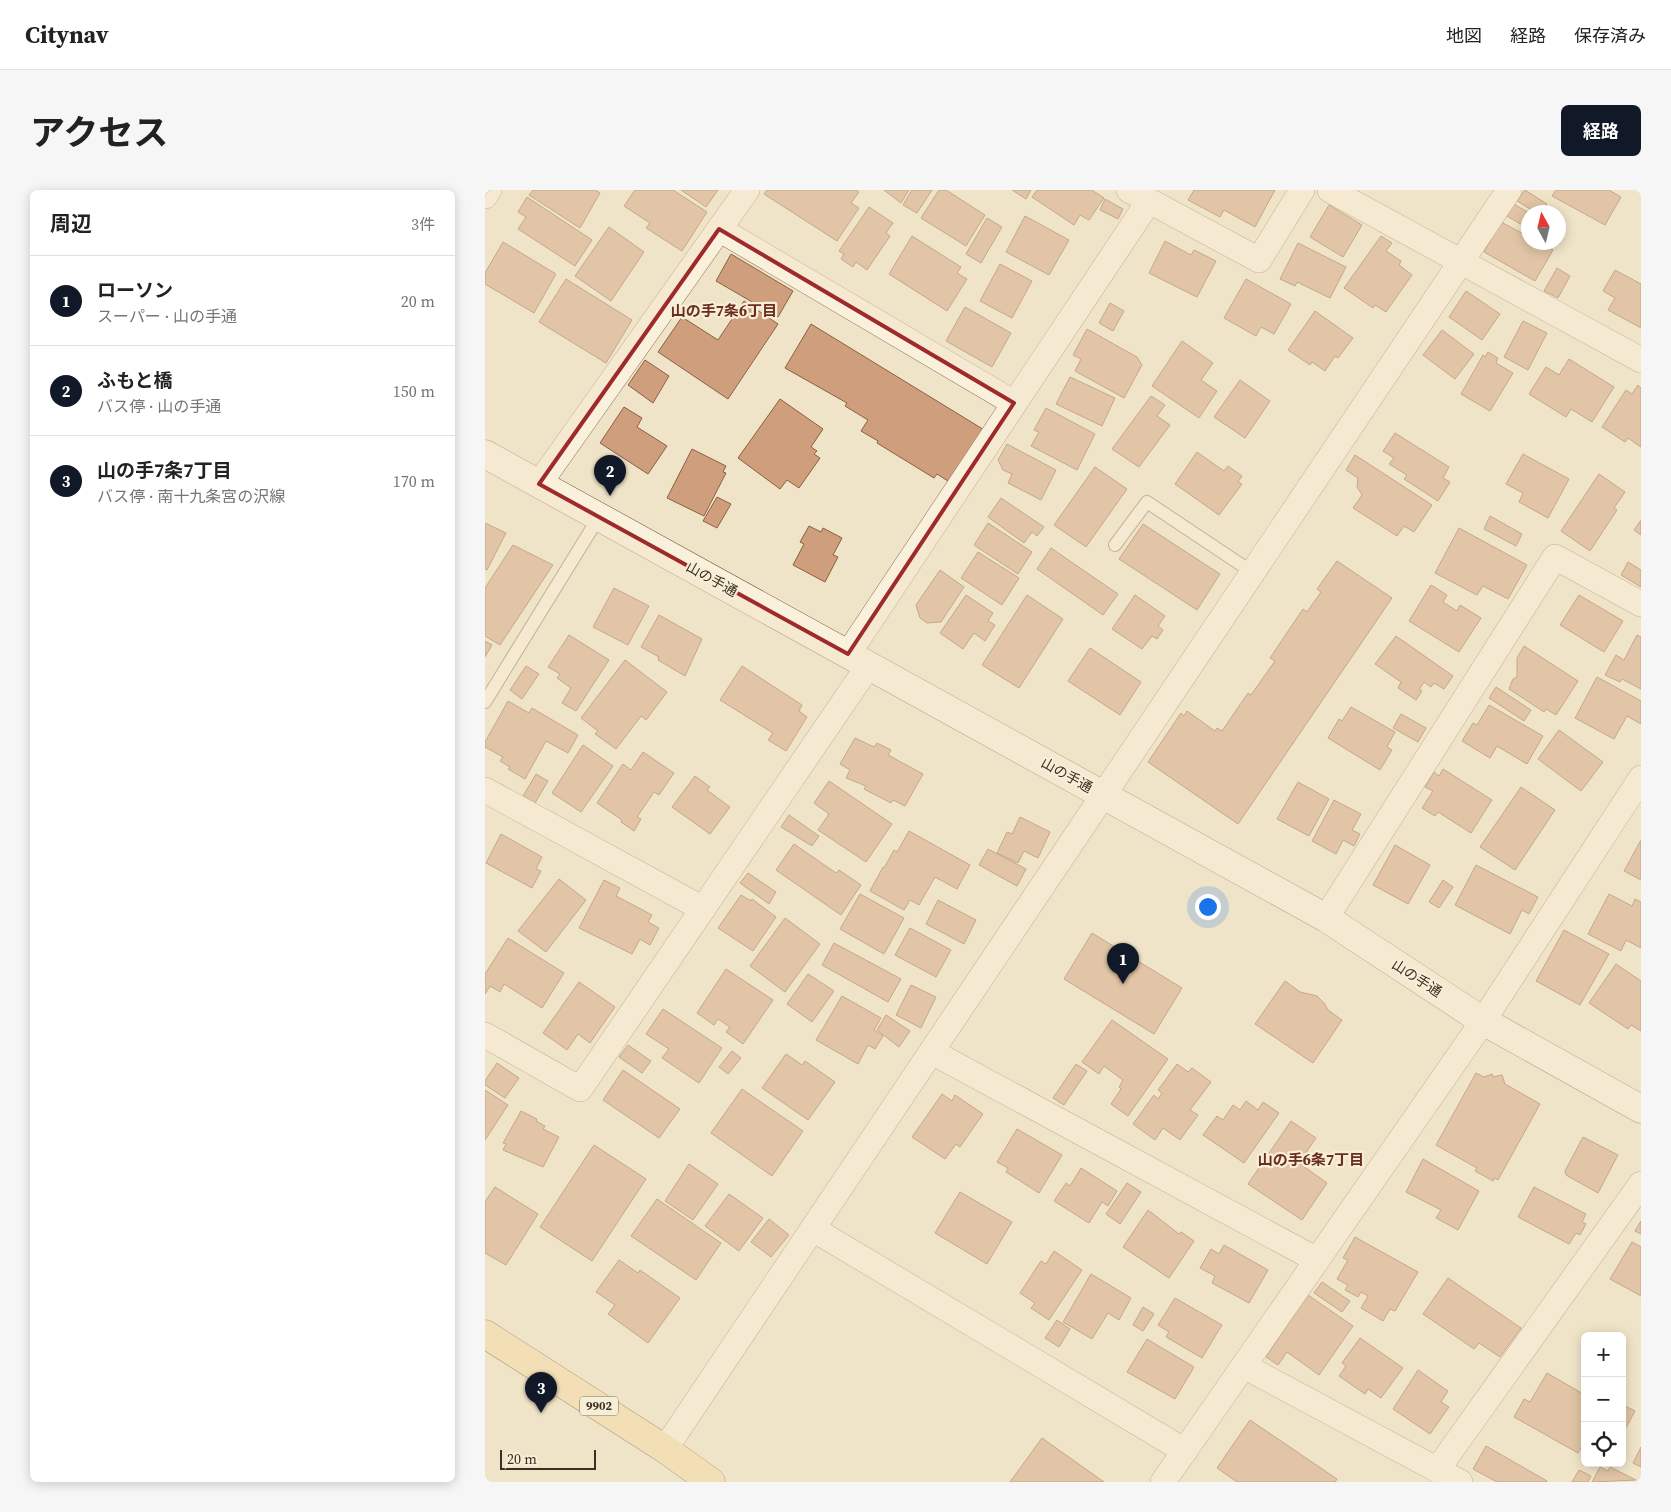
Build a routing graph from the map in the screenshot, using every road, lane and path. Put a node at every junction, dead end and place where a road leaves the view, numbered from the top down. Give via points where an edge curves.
1 (489, 190) edge
2 (747, 190) edge
3 (1302, 190) edge
4 (1330, 190) edge
5 (1509, 190) edge
6 (1139, 195) edge
7 (485, 196) edge
8 (719, 229) junction
9 (1460, 261) junction
10 (1641, 360) edge
11 (1014, 404) junction
12 (485, 454) edge
13 (539, 484) junction
14 (599, 517) junction
15 (1115, 545) dead end
16 (1252, 572) junction
17 (1641, 604) edge
18 (858, 660) junction
19 (485, 702) edge
20 (1641, 778) edge
21 (485, 790) edge
22 (1103, 795) junction
23 (703, 909) junction
24 (1326, 918) junction
25 (1483, 1021) junction
26 (485, 1035) edge
27 (931, 1052) junction
28 (1641, 1109) edge
29 (1641, 1184) edge
30 (813, 1229) junction
31 (1317, 1260) junction
32 (485, 1334) edge
33 (1244, 1366) junction
34 (665, 1449) junction
35 (1185, 1451) junction
36 (1437, 1470) junction
37 (711, 1482) edge
38 (1163, 1482) edge
39 (1460, 1482) edge

1 - 7 street
2 - 8 street
3 - 6 street via 1259,260
4 - 9 street
5 - 9 street
6 - 11 street
8 - 11 street
8 - 13 street
9 - 10 street
9 - 16 street
11 - 18 street
12 - 13 main road, 山の手通
13 - 14 main road, 山の手通
14 - 18 main road, 山の手通
14 - 19 lane
15 - 16 lane via 1147,502
16 - 22 street
17 - 24 street via 1555,557
18 - 22 main road, 山の手通
18 - 23 street
20 - 25 street
21 - 23 street
22 - 24 main road, 山の手通
22 - 27 street
23 - 26 street via 580,1088
24 - 25 main road, 山の手通
25 - 28 main road, 山の手通
25 - 31 street
27 - 30 street
27 - 31 street
29 - 36 street
30 - 34 street
30 - 35 street
31 - 33 street
32 - 34 main road, 9902
33 - 35 street
33 - 36 street
34 - 37 main road, 9902
35 - 38 street
36 - 39 street

